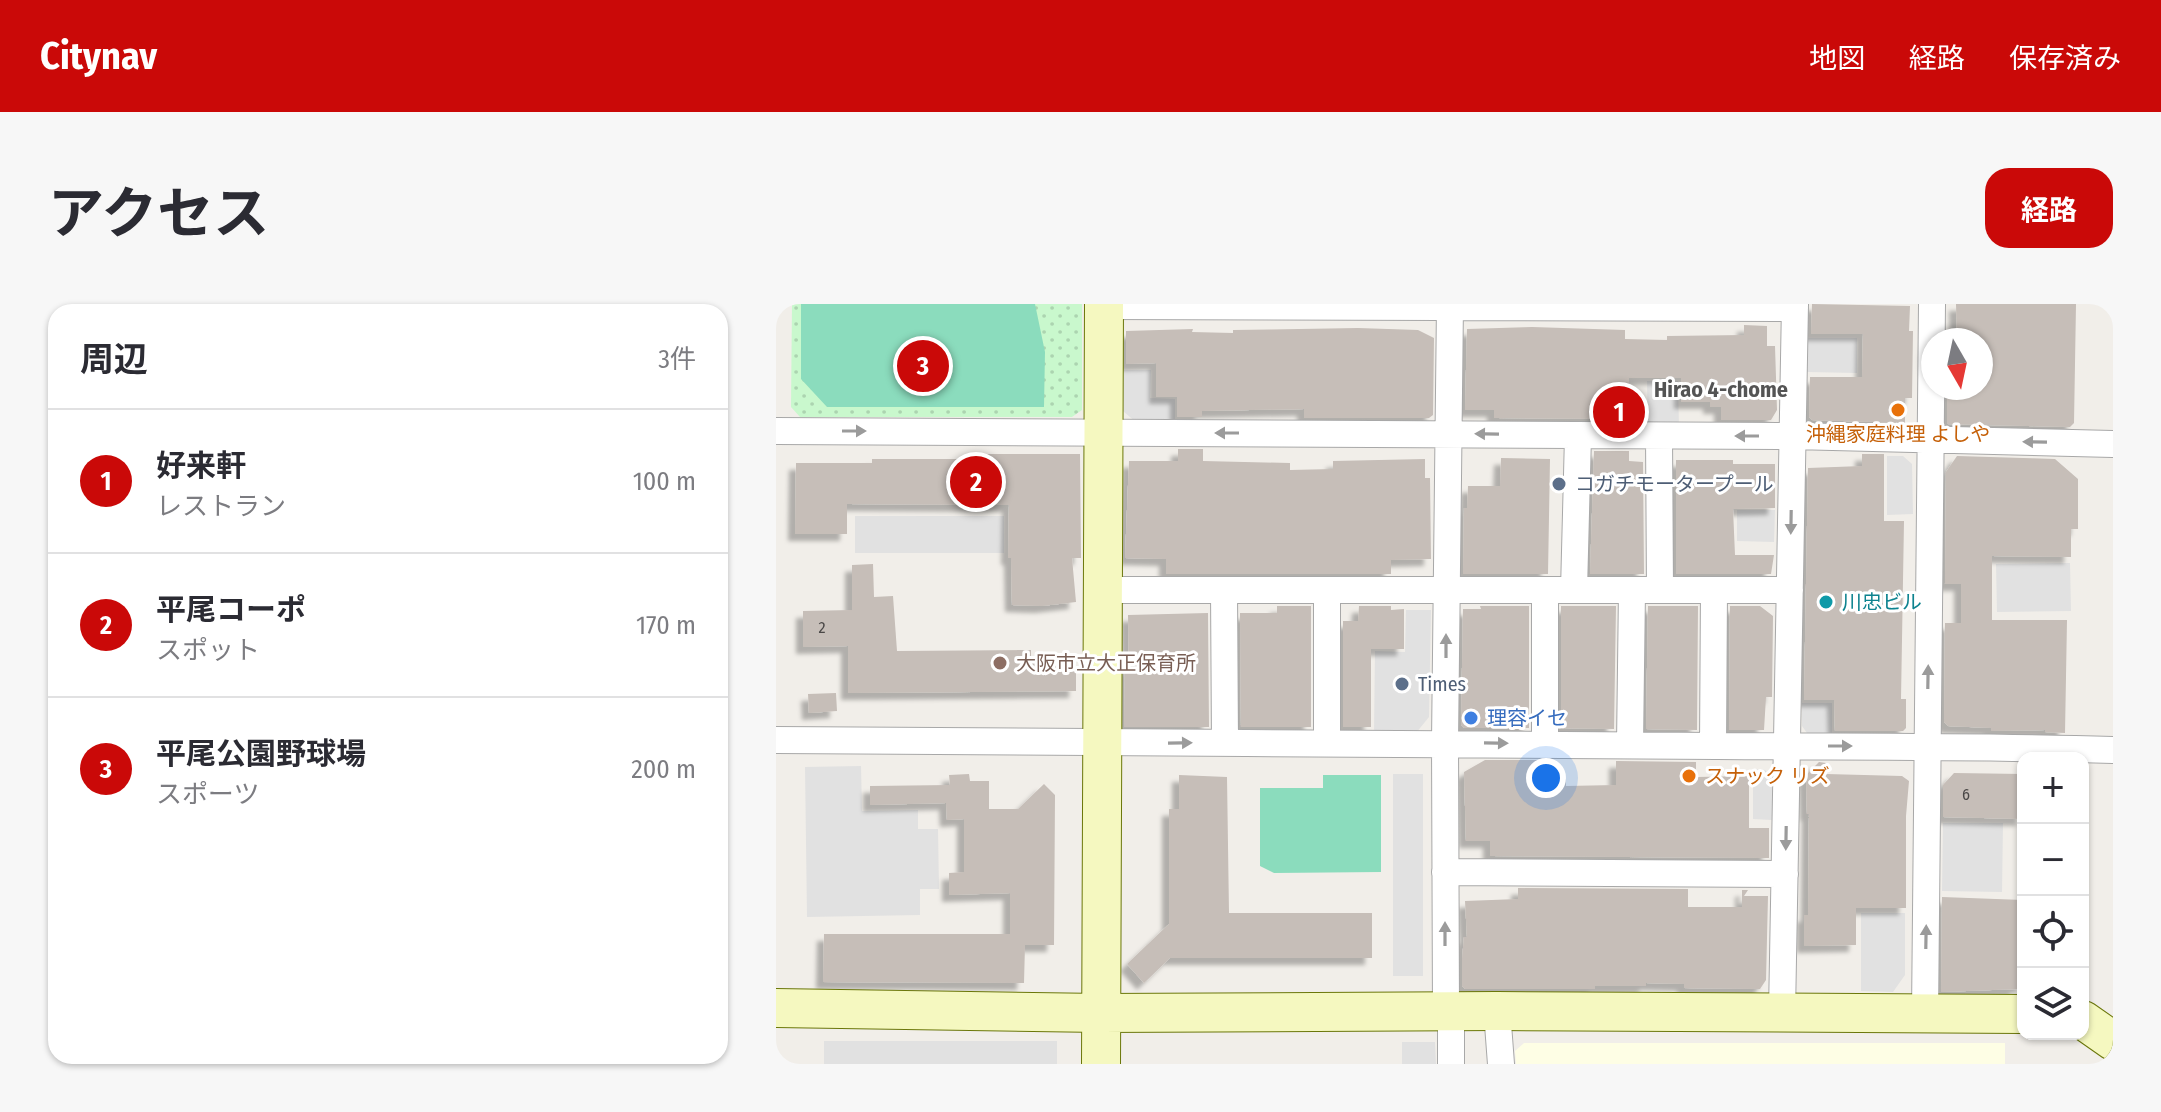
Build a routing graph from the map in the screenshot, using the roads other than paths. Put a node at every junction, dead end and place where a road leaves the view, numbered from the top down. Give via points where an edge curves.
1 (1932, 304) edge
2 (1104, 305) edge
3 (1450, 306) edge
4 (1795, 306) edge
5 (776, 431) edge
6 (1103, 433) junction
7 (1448, 434) junction
8 (1578, 436) junction
9 (1659, 436) junction
10 (1792, 436) junction
11 (1931, 440) junction
12 (2113, 444) edge
13 (1446, 589) junction
14 (1103, 590) junction
15 (1224, 590) junction
16 (1327, 590) junction
17 (1545, 590) junction
18 (1574, 590) junction
19 (1632, 590) junction
20 (1660, 590) junction
21 (1714, 590) junction
22 (1790, 590) junction
23 (776, 740) edge
24 (1327, 741) junction
25 (1445, 742) junction
26 (1225, 743) junction
27 (1102, 744) junction
28 (1545, 744) junction
29 (1630, 744) junction
30 (1713, 746) junction
31 (1788, 746) junction
32 (1927, 746) junction
33 (2113, 750) edge
34 (1445, 872) junction
35 (1785, 874) junction
36 (776, 1008) edge
37 (1497, 1011) junction
38 (1446, 1012) junction
39 (1101, 1013) junction
40 (1782, 1013) junction
41 (2017, 1014) edge
42 (1925, 1015) junction
43 (2089, 1024) edge
44 (2113, 1041) edge
45 (1101, 1064) edge
46 (1451, 1064) edge
47 (1501, 1064) edge

1 - 11 street
2 - 3 street
2 - 6 street
3 - 4 street
3 - 7 street
4 - 10 street
5 -> 6 street
7 -> 6 street
6 - 14 street
8 -> 7 street
7 - 13 street
8 - 9 street
8 - 18 street
10 -> 9 street
9 - 20 street
10 - 11 street
10 -> 22 street
12 -> 11 street
32 -> 11 street
13 - 16 street
13 - 17 street
25 -> 13 street
14 - 15 street
14 - 27 street
15 - 16 street
15 - 26 street
16 - 24 street
17 - 18 street
17 - 28 street
18 - 19 street
19 - 20 street
19 - 29 street
20 - 21 street
21 - 22 street
21 - 30 street
22 - 31 street
23 - 27 street
24 - 25 street
24 - 26 street
25 -> 28 street
25 - 34 street
27 -> 26 street
27 - 39 street
28 - 29 street
29 - 30 street
30 - 31 street
31 -> 32 street
31 -> 35 street
32 - 33 street
42 -> 32 street
34 - 35 street
38 -> 34 street
35 - 40 street
36 - 39 street
37 - 38 street
37 - 40 street
37 - 47 street
38 - 39 street
38 - 46 street via 1451,1022
39 - 45 street
40 - 42 street
41 - 42 street
43 - 44 street

